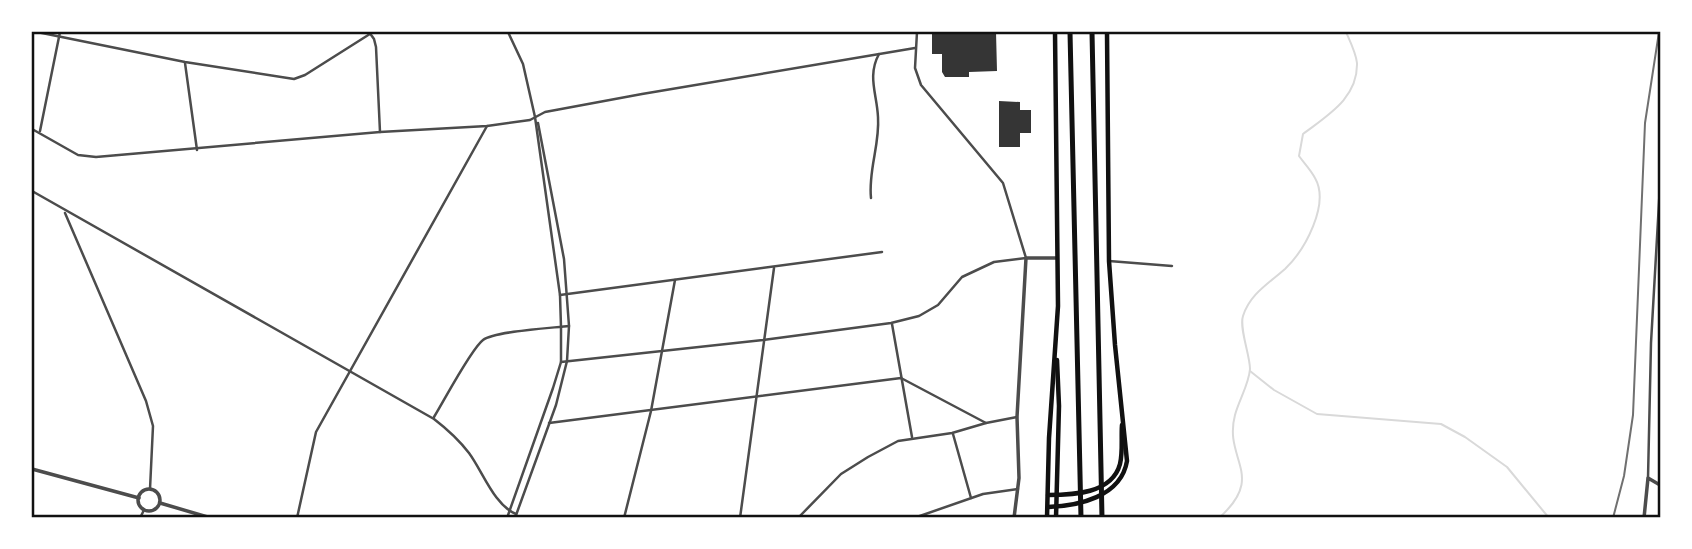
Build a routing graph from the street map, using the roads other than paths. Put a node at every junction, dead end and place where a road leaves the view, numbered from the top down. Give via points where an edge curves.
1 (37, 32) edge
2 (371, 32) edge
3 (508, 32) edge
4 (917, 32) edge
5 (1055, 32) edge
6 (1070, 32) edge
7 (1092, 32) edge
8 (1107, 32) edge
9 (59, 34) edge
10 (915, 48) junction
11 (879, 54) junction
12 (185, 62) junction
13 (536, 117) junction
14 (487, 126) junction
15 (1661, 128) edge
16 (32, 129) edge
17 (40, 132) junction
18 (380, 132) junction
19 (1661, 145) edge
20 (197, 150) junction
21 (1661, 185) edge
22 (32, 191) edge
23 (871, 198) dead end
24 (64, 210) junction
25 (883, 252) dead end
26 (1026, 258) junction
27 (1058, 258) junction
28 (1109, 261) junction
29 (774, 266) junction
30 (1172, 266) dead end
31 (675, 280) junction
32 (561, 295) junction
33 (566, 295) junction
34 (891, 323) junction
35 (569, 326) junction
36 (561, 327) junction
37 (763, 340) junction
38 (1057, 342) junction
39 (662, 352) junction
40 (567, 361) junction
41 (561, 362) junction
42 (350, 370) junction
43 (901, 377) junction
44 (757, 397) junction
45 (651, 411) junction
46 (1017, 417) junction
47 (433, 419) junction
48 (1122, 421) junction
49 (986, 423) junction
50 (549, 424) junction
51 (952, 433) junction
52 (912, 438) junction
53 (32, 469) edge
54 (1648, 478) junction
55 (1661, 485) edge
56 (150, 489) junction
57 (1018, 489) junction
58 (1048, 495) junction
59 (1056, 495) junction
60 (139, 498) junction
61 (971, 498) junction
62 (160, 503) junction
63 (1048, 507) junction
64 (1056, 507) junction
65 (144, 510) junction
66 (509, 511) junction
67 (516, 516) edge
68 (140, 517) edge
69 (210, 517) edge
70 (297, 517) edge
71 (507, 517) edge
72 (624, 517) edge
73 (740, 517) edge
74 (798, 517) edge
75 (914, 517) edge
76 (1014, 517) edge
77 (1047, 517) edge
78 (1056, 517) edge
79 (1081, 517) edge
80 (1102, 517) edge
81 (1644, 517) edge

1 - 9 street
2 - 12 street via 297,78
2 - 18 street via 376,47
3 - 13 street via 523,64
4 - 10 street
5 - 27 main road
6 - 79 highway
7 - 80 highway
8 - 28 main road
9 - 12 street
9 - 17 street
10 - 11 street
10 - 26 street via 921,85 1006,189
11 - 13 street via 618,98
11 - 23 street via 872,65 878,116 876,157 869,179
12 - 20 street
13 - 14 street
13 - 32 street
13 - 33 street via 564,259
14 - 18 street
14 - 42 street
15 - 19 street
16 - 17 street
17 - 20 street via 78,155
18 - 20 street
21 - 54 street
22 - 24 street
24 - 42 street
24 - 56 street via 146,401 153,426
25 - 29 street
26 - 27 street
26 - 34 street via 994,262 962,277 938,305
26 - 46 street
27 - 38 main road
28 - 30 street
28 - 48 main road
29 - 31 street
29 - 37 street
31 - 33 street
31 - 39 street
32 - 33 street
32 - 36 street
33 - 35 street
34 - 37 street
34 - 43 street
35 - 36 street
35 - 40 street
36 - 41 street
36 - 47 street via 484,339
37 - 39 street
37 - 44 street
38 - 58 main road
38 - 59 main road
39 - 40 street
39 - 45 street
40 - 41 street
40 - 50 street
41 - 66 street
42 - 47 street
42 - 70 street via 316,432
43 - 44 street
43 - 49 street
43 - 52 street
44 - 45 street
44 - 73 street
45 - 50 street
45 - 72 street
46 - 49 street
46 - 57 street
47 - 66 street via 466,449
48 - 59 main road via 1115,475 1083,493
48 - 64 main road via 1127,454 1121,479 1096,498
49 - 51 street
50 - 67 street
51 - 52 street
51 - 61 street
52 - 74 street via 898,441 841,474
53 - 60 street
54 - 55 street
54 - 81 street
56 - 60 street
56 - 62 street via 159,494
57 - 61 street
57 - 76 street
58 - 59 main road
58 - 63 main road
59 - 64 main road
60 - 65 street
61 - 75 street
62 - 65 street via 153,510
62 - 69 street
63 - 64 main road
63 - 77 main road
64 - 78 main road
65 - 68 street
66 - 67 street
66 - 71 street

